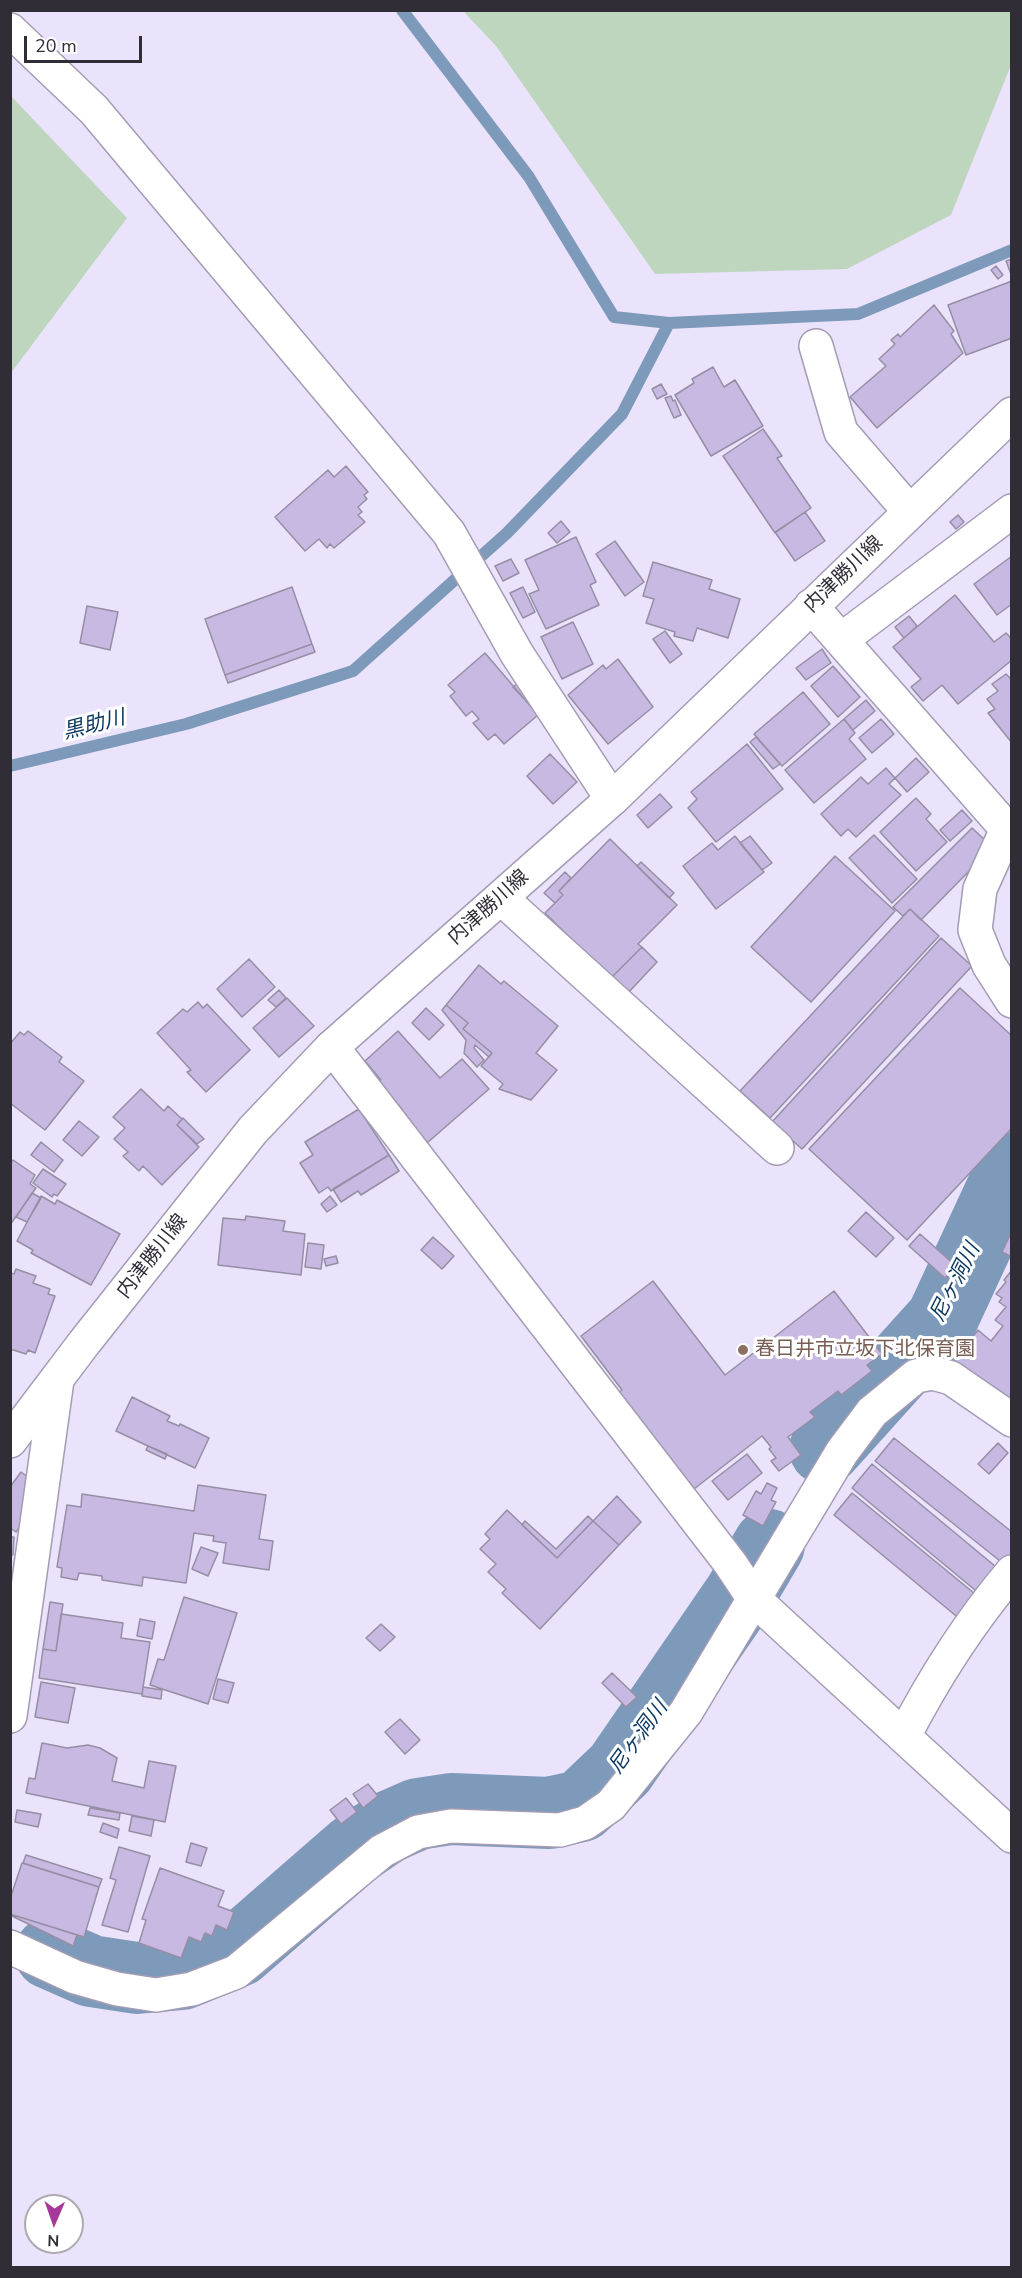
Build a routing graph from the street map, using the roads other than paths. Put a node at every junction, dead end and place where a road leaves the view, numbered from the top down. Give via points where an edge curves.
1 (10, 30) edge
2 (816, 346) dead end
3 (1011, 414) edge
4 (1011, 511) edge
5 (910, 512) junction
6 (812, 606) junction
7 (841, 640) junction
8 (612, 798) junction
9 (1009, 830) edge
10 (501, 898) junction
11 (1011, 1001) edge
12 (332, 1047) junction
13 (777, 1148) dead end
14 (57, 1380) junction
15 (1011, 1420) edge
16 (10, 1441) edge
17 (1011, 1572) edge
18 (754, 1599) junction
19 (14, 1665) edge
20 (10, 1716) edge
21 (903, 1736) junction
22 (1011, 1836) edge
23 (10, 1947) edge

1 - 8 street via 94,110 449,533 517,654
2 - 5 street via 841,432
3 - 5 street, 内津勝川線
4 - 7 street
5 - 6 street, 内津勝川線
6 - 7 street
6 - 8 street, 内津勝川線
7 - 9 street
8 - 10 street, 内津勝川線
9 - 11 street via 980,889 975,930 989,966
10 - 12 street, 内津勝川線
10 - 13 street
12 - 14 street, 内津勝川線 via 253,1130
12 - 18 street
14 - 16 street, 内津勝川線
14 - 19 street
15 - 18 street via 951,1378 933,1373 916,1376 872,1412 842,1452
17 - 21 street via 980,1609
18 - 21 street
18 - 23 street via 686,1712 611,1805 585,1823 560,1830 451,1826 418,1832 382,1851 236,1972 192,1989 156,1995 117,1989 75,1977
19 - 20 street
21 - 22 street

